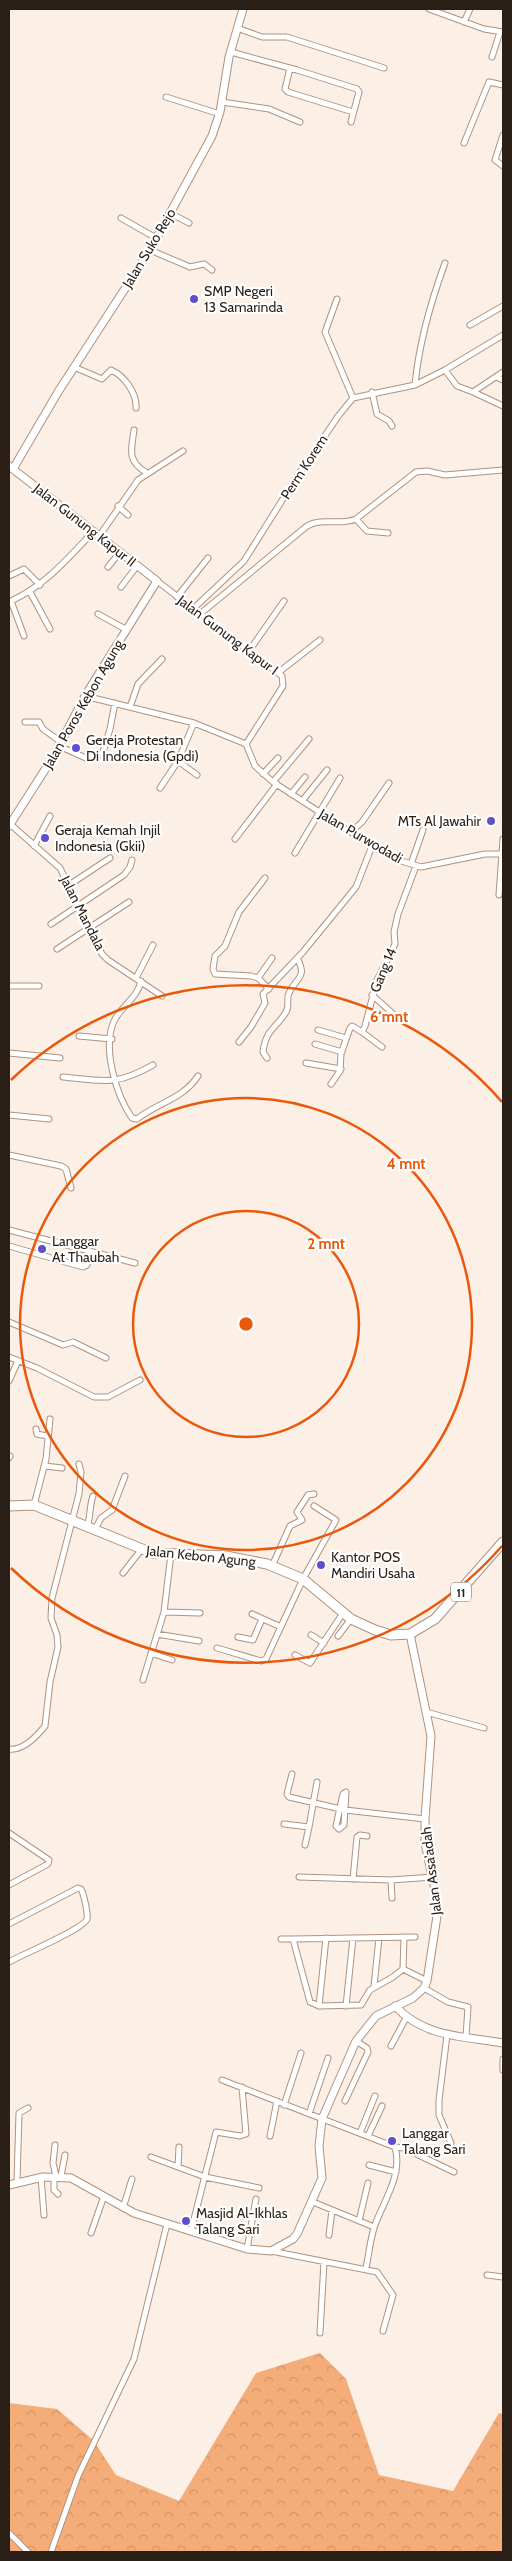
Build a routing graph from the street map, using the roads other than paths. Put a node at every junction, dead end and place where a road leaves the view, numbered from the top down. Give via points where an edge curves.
1 (243, 9) edge
2 (429, 9) edge
3 (470, 9) edge
4 (464, 22) junction
5 (237, 28) junction
6 (502, 32) edge
7 (231, 52) junction
8 (492, 57) dead end
9 (290, 68) junction
10 (384, 68) dead end
11 (503, 85) edge
12 (166, 97) dead end
13 (222, 102) junction
14 (353, 112) junction
15 (220, 114) junction
16 (300, 122) dead end
17 (351, 122) dead end
18 (503, 135) edge
19 (464, 143) dead end
20 (503, 166) edge
21 (170, 213) junction
22 (121, 218) dead end
23 (189, 223) dead end
24 (156, 238) junction
25 (150, 250) junction
26 (445, 263) dead end
27 (212, 270) dead end
28 (337, 299) dead end
29 (503, 306) edge
30 (470, 324) dead end
31 (503, 335) edge
32 (74, 367) junction
33 (445, 370) junction
34 (503, 372) edge
35 (496, 377) junction
36 (503, 380) edge
37 (415, 385) junction
38 (372, 392) junction
39 (473, 392) junction
40 (353, 398) junction
41 (503, 406) edge
42 (136, 408) dead end
43 (392, 426) dead end
44 (134, 430) dead end
45 (183, 451) dead end
46 (11, 467) edge
47 (503, 470) edge
48 (148, 473) junction
49 (118, 506) junction
50 (128, 514) dead end
51 (356, 519) junction
52 (97, 533) junction
53 (388, 533) dead end
54 (120, 552) junction
55 (208, 558) dead end
56 (137, 566) junction
57 (108, 567) dead end
58 (9, 576) edge
59 (157, 581) junction
60 (40, 585) junction
61 (121, 587) dead end
62 (30, 592) junction
63 (177, 597) junction
64 (284, 601) dead end
65 (194, 609) junction
66 (98, 614) dead end
67 (200, 614) junction
68 (50, 629) dead end
69 (126, 630) junction
70 (24, 636) dead end
71 (320, 640) dead end
72 (249, 651) junction
73 (162, 659) dead end
74 (279, 672) junction
75 (85, 696) junction
76 (116, 704) junction
77 (130, 707) junction
78 (24, 722) dead end
79 (194, 723) junction
80 (309, 739) dead end
81 (60, 744) junction
82 (246, 744) junction
83 (102, 755) dead end
84 (278, 758) dead end
85 (88, 759) dead end
86 (178, 762) junction
87 (327, 770) dead end
88 (263, 774) junction
89 (197, 775) dead end
90 (305, 777) dead end
91 (340, 778) dead end
92 (275, 783) junction
93 (389, 783) dead end
94 (160, 788) dead end
95 (291, 794) junction
96 (302, 801) junction
97 (320, 812) junction
98 (50, 816) dead end
99 (9, 825) edge
100 (423, 830) dead end
101 (352, 831) junction
102 (236, 839) dead end
103 (503, 839) edge
104 (34, 846) junction
105 (372, 846) junction
106 (295, 853) dead end
107 (503, 854) edge
108 (110, 858) dead end
109 (132, 860) dead end
110 (413, 865) junction
111 (265, 878) dead end
112 (69, 885) junction
113 (500, 895) dead end
114 (129, 902) dead end
115 (78, 905) junction
116 (51, 924) dead end
117 (90, 928) junction
118 (153, 945) dead end
119 (58, 949) dead end
120 (272, 958) dead end
121 (297, 958) junction
122 (258, 978) junction
123 (139, 980) junction
124 (9, 986) edge
125 (39, 986) dead end
126 (269, 989) junction
127 (372, 995) junction
128 (162, 996) dead end
129 (399, 1019) dead end
130 (318, 1030) dead end
131 (362, 1032) junction
132 (79, 1036) dead end
133 (346, 1038) junction
134 (112, 1039) junction
135 (239, 1042) dead end
136 (315, 1044) dead end
137 (382, 1047) dead end
138 (342, 1052) junction
139 (9, 1053) edge
140 (60, 1058) dead end
141 (267, 1058) dead end
142 (306, 1063) dead end
143 (153, 1064) dead end
144 (341, 1069) junction
145 (198, 1076) dead end
146 (63, 1077) dead end
147 (114, 1082) junction
148 (331, 1084) dead end
149 (9, 1114) edge
150 (49, 1119) dead end
151 (9, 1155) edge
152 (71, 1188) dead end
153 (9, 1230) edge
154 (9, 1246) edge
155 (90, 1253) junction
156 (135, 1263) dead end
157 (9, 1322) edge
158 (9, 1357) edge
159 (106, 1358) dead end
160 (18, 1361) junction
161 (140, 1380) dead end
162 (9, 1381) edge
163 (50, 1419) dead end
164 (36, 1429) dead end
165 (47, 1436) junction
166 (79, 1464) dead end
167 (45, 1466) junction
168 (62, 1468) dead end
169 (125, 1476) dead end
170 (314, 1494) dead end
171 (92, 1496) dead end
172 (34, 1505) junction
173 (9, 1506) edge
174 (314, 1506) dead end
175 (72, 1521) junction
176 (91, 1530) junction
177 (503, 1542) edge
178 (141, 1550) junction
179 (171, 1554) junction
180 (272, 1566) junction
181 (123, 1573) dead end
182 (303, 1579) junction
183 (164, 1612) junction
184 (200, 1613) dead end
185 (252, 1614) dead end
186 (343, 1614) junction
187 (262, 1618) junction
188 (351, 1619) junction
189 (281, 1627) junction
190 (157, 1634) junction
191 (410, 1634) junction
192 (311, 1635) dead end
193 (338, 1636) dead end
194 (238, 1637) dead end
195 (199, 1641) dead end
196 (324, 1643) junction
197 (217, 1648) dead end
198 (151, 1653) junction
199 (295, 1655) dead end
200 (172, 1660) dead end
201 (310, 1663) junction
202 (306, 1669) dead end
203 (143, 1680) dead end
204 (426, 1712) junction
205 (484, 1728) dead end
206 (9, 1749) edge
207 (292, 1774) dead end
208 (317, 1782) dead end
209 (313, 1803) junction
210 (425, 1819) junction
211 (284, 1824) dead end
212 (309, 1827) junction
213 (9, 1833) edge
214 (367, 1836) dead end
215 (305, 1845) dead end
216 (299, 1877) dead end
217 (433, 1877) junction
218 (353, 1879) junction
219 (391, 1880) junction
220 (9, 1885) edge
221 (392, 1898) dead end
222 (9, 1924) edge
223 (404, 1937) junction
224 (414, 1937) dead end
225 (281, 1938) dead end
226 (326, 1938) junction
227 (353, 1938) junction
228 (379, 1938) junction
229 (293, 1939) junction
230 (9, 1962) edge
231 (403, 1969) junction
232 (426, 1984) junction
233 (374, 1986) junction
234 (319, 2006) junction
235 (346, 2006) junction
236 (395, 2006) junction
237 (406, 2018) junction
238 (447, 2035) junction
239 (466, 2037) junction
240 (356, 2042) junction
241 (503, 2043) edge
242 (392, 2046) dead end
243 (301, 2053) dead end
244 (328, 2058) dead end
245 (503, 2059) edge
246 (503, 2070) edge
247 (222, 2080) dead end
248 (242, 2088) junction
249 (375, 2096) dead end
250 (277, 2101) junction
251 (345, 2101) dead end
252 (284, 2105) junction
253 (382, 2106) dead end
254 (28, 2108) dead end
255 (309, 2114) junction
256 (322, 2119) junction
257 (360, 2133) junction
258 (270, 2136) dead end
259 (368, 2136) junction
260 (451, 2143) dead end
261 (55, 2145) dead end
262 (395, 2147) junction
263 (180, 2148) dead end
264 (65, 2155) dead end
265 (151, 2157) dead end
266 (369, 2165) dead end
267 (178, 2167) junction
268 (396, 2172) junction
269 (454, 2172) dead end
270 (57, 2176) junction
271 (41, 2177) junction
272 (205, 2177) junction
273 (132, 2180) dead end
274 (17, 2181) junction
275 (368, 2183) dead end
276 (9, 2185) edge
277 (259, 2188) dead end
278 (58, 2194) dead end
279 (104, 2196) junction
280 (256, 2199) dead end
281 (313, 2202) junction
282 (122, 2208) junction
283 (332, 2210) junction
284 (44, 2216) dead end
285 (359, 2221) junction
286 (167, 2224) junction
287 (374, 2227) junction
288 (191, 2231) junction
289 (91, 2233) dead end
290 (329, 2235) dead end
291 (247, 2248) junction
292 (271, 2252) junction
293 (324, 2262) junction
294 (366, 2268) junction
295 (487, 2275) dead end
296 (503, 2277) edge
297 (384, 2331) dead end
298 (320, 2334) dead end
299 (9, 2533) edge
300 (28, 2552) edge
301 (51, 2552) edge

1 - 5 street, Jalan Suko Rejo
2 - 4 street
3 - 4 street
4 - 6 street
5 - 7 street, Jalan Suko Rejo
5 - 10 street via 262,37 287,37
6 - 8 street
7 - 9 street
7 - 13 street, Jalan Suko Rejo
9 - 14 street via 285,86 288,92
9 - 14 street via 357,89
11 - 19 street via 492,81 488,83
12 - 15 street
13 - 15 street, Jalan Suko Rejo
13 - 16 street via 269,109
14 - 17 street
15 - 21 street, Jalan Suko Rejo via 212,136
18 - 20 street via 495,160
21 - 23 street
21 - 24 street, Jalan Suko Rejo
22 - 24 street
24 - 25 street, Jalan Suko Rejo
25 - 27 street via 190,267 204,264
25 - 32 street, Jalan Suko Rejo
26 - 37 street via 428,310
28 - 40 street via 325,332
29 - 30 street
31 - 33 street
32 - 42 street via 102,379 111,370 120,374 136,396
32 - 46 street, Jalan Suko Rejo
33 - 37 street
33 - 39 street via 457,386
34 - 35 street
35 - 36 street
35 - 39 street
37 - 38 street
38 - 40 street
38 - 43 street via 378,414
39 - 41 street
40 - 65 street, Perm Korem via 298,475 244,561
44 - 48 street via 133,460 138,468
45 - 48 street
46 - 52 street, Jalan Gunung Kapur II
47 - 51 street via 445,475 416,472
48 - 49 street via 134,484
49 - 50 street
49 - 52 street
51 - 53 street via 367,531
51 - 67 street via 344,523 316,521 307,526
52 - 54 street, Jalan Gunung Kapur II
52 - 60 street
54 - 56 street, Jalan Gunung Kapur II
54 - 57 street
55 - 63 street
56 - 59 street, Jalan Gunung Kapur II
56 - 61 street
58 - 60 street via 24,569
59 - 63 street, Jalan Gunung Kapur I
59 - 69 street, Jalan Poros Kebon Agung
60 - 62 street
62 - 68 street
62 - 70 street via 10,603
63 - 65 street, Jalan Gunung Kapur I
64 - 72 street
65 - 67 street, Jalan Gunung Kapur I
66 - 69 street
67 - 72 street, Jalan Gunung Kapur I
69 - 75 street, Jalan Poros Kebon Agung
71 - 74 street
72 - 74 street, Jalan Gunung Kapur I
73 - 77 street via 138,684
74 - 82 street, Jalan Gunung Kapur I via 284,683
75 - 76 street
75 - 81 street, Jalan Poros Kebon Agung
76 - 77 street
76 - 83 street
77 - 79 street
78 - 81 street via 39,722
79 - 82 street
79 - 86 street
80 - 92 street
81 - 85 street
81 - 99 street, Jalan Poros Kebon Agung
82 - 88 street, Jalan Purwodadi via 254,766
84 - 88 street
86 - 89 street
86 - 94 street
87 - 96 street
88 - 92 street, Jalan Purwodadi
90 - 95 street
91 - 97 street
92 - 95 street, Jalan Purwodadi
92 - 102 street
93 - 101 street
95 - 96 street, Jalan Purwodadi
96 - 97 street, Jalan Purwodadi
97 - 101 street, Jalan Purwodadi
97 - 106 street
98 - 104 street
99 - 104 street, Jalan Mandala
100 - 110 street, Gang 14
101 - 105 street, Jalan Purwodadi
103 - 107 street
104 - 112 street, Jalan Mandala via 58,864
105 - 110 street, Jalan Purwodadi
105 - 121 street via 359,883
107 - 110 street, Jalan Purwodadi
107 - 113 street
108 - 112 street
109 - 115 street via 124,875
110 - 127 street, Gang 14 via 398,914 395,944
111 - 122 street via 239,912 225,946 215,956 213,969 215,974
112 - 115 street, Jalan Mandala
114 - 117 street
115 - 116 street
115 - 117 street, Jalan Mandala
117 - 119 street
117 - 123 street, Jalan Mandala via 108,960
118 - 123 street
120 - 122 street
121 - 126 street
121 - 141 street via 302,971 290,992 287,1011 268,1035 263,1052
122 - 126 street
123 - 128 street, Jalan Mandala
123 - 134 street via 138,992 115,1019
124 - 125 street
126 - 135 street via 262,996 266,1002
127 - 129 street
127 - 131 street, Gang 14
130 - 133 street
131 - 133 street via 351,1026
131 - 137 street
132 - 134 street
133 - 138 street
134 - 147 street
136 - 138 street
138 - 144 street
139 - 140 street
142 - 144 street
143 - 147 street
144 - 148 street
145 - 147 street via 179,1095 137,1119 132,1118 121,1102
146 - 147 street
149 - 150 street
151 - 152 street via 61,1166 66,1169
153 - 155 street
154 - 155 street via 83,1267 87,1265
155 - 156 street
157 - 159 street via 63,1345 73,1342
158 - 160 street
160 - 161 street via 100,1398 116,1394
160 - 162 street
163 - 165 street
164 - 165 street via 37,1434
165 - 167 street
166 - 175 street via 81,1477
167 - 168 street
167 - 172 street
169 - 176 street via 112,1510
170 - 180 street via 308,1495 297,1512 302,1520 290,1526
171 - 176 street
172 - 173 highway, Jalan Kebon Agung
172 - 175 highway, Jalan Kebon Agung
174 - 182 street via 336,1519
175 - 176 highway, Jalan Kebon Agung
175 - 206 street via 52,1598 51,1618 58,1647 45,1726 25,1746
176 - 178 highway, Jalan Kebon Agung
177 - 191 highway, 11 via 435,1619
178 - 179 highway, Jalan Kebon Agung
178 - 181 street
179 - 180 highway, Jalan Kebon Agung via 226,1556
179 - 183 street
180 - 182 highway, Jalan Kebon Agung
182 - 186 highway, Jalan Kebon Agung
182 - 189 street
183 - 184 street
183 - 190 street
185 - 187 street
186 - 188 highway, Jalan Kebon Agung
186 - 196 street
187 - 189 street
187 - 194 street via 254,1639
188 - 191 highway, Jalan Kebon Agung via 384,1633
188 - 193 street
189 - 197 street via 264,1661
190 - 195 street
190 - 198 street
191 - 204 street, Jalan Assa'adah
192 - 196 street
196 - 201 street
198 - 200 street
198 - 203 street
199 - 201 street
201 - 202 street
204 - 205 street
204 - 210 street, Jalan Assa'adah via 431,1736
207 - 209 street via 288,1797
208 - 209 street
209 - 210 street via 342,1810
209 - 212 street
210 - 217 street, Jalan Assa'adah via 425,1843
211 - 212 street
212 - 215 street
213 - 220 street via 49,1860 48,1864
214 - 218 street via 357,1837
216 - 218 street
217 - 219 street
217 - 232 street, Jalan Assa'adah via 437,1916
218 - 219 street
219 - 221 street
222 - 230 street via 78,1888 85,1896 87,1919 83,1924
223 - 224 street
223 - 228 street
223 - 231 street
225 - 229 street
226 - 227 street
226 - 229 street
226 - 234 street
227 - 228 street
227 - 235 street
228 - 233 street
229 - 234 street via 310,2001
231 - 232 street
231 - 233 street
232 - 236 street via 413,1998
232 - 239 street via 448,2002 468,2007
233 - 235 street via 361,2005
234 - 235 street
236 - 237 street
236 - 240 street via 376,2016
237 - 238 street via 426,2029
237 - 242 street
238 - 239 street
238 - 260 street via 439,2115
239 - 241 street
240 - 251 street via 368,2052
240 - 256 street
243 - 252 street
244 - 255 street
245 - 246 street
247 - 248 street
248 - 250 street
248 - 272 street via 246,2134 216,2132
249 - 257 street
250 - 252 street
250 - 258 street
252 - 255 street
253 - 259 street
254 - 274 street via 19,2113
255 - 256 street
256 - 257 street
256 - 281 street via 319,2146 323,2177
257 - 259 street
259 - 262 street
261 - 270 street via 53,2165
262 - 268 street
262 - 269 street via 404,2148
263 - 267 street
264 - 270 street
265 - 267 street
266 - 268 street
267 - 272 street
268 - 287 street
270 - 271 street
270 - 278 street via 54,2193
270 - 279 street via 80,2181
271 - 274 street
271 - 284 street
272 - 277 street
272 - 288 street
273 - 282 street
274 - 276 street
275 - 285 street
279 - 282 street
279 - 289 street
280 - 291 street
281 - 283 street
281 - 292 street via 294,2237
282 - 286 street
283 - 285 street
283 - 290 street
285 - 287 street
286 - 288 street
286 - 301 street via 134,2359 78,2476
287 - 294 street
288 - 291 street
291 - 292 street
292 - 293 street
293 - 294 street
293 - 298 street
294 - 297 street via 379,2273 393,2294
295 - 296 street
299 - 300 street

